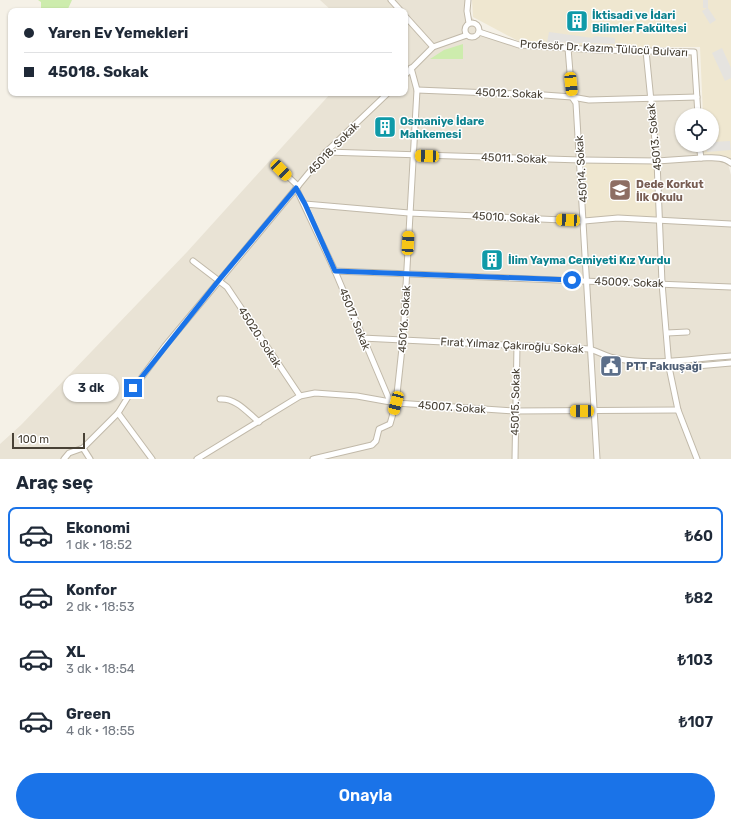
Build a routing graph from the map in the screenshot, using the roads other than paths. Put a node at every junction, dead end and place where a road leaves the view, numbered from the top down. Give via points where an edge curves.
1 (391, 0) edge
2 (468, 0) edge
3 (398, 8) edge
4 (408, 19) edge
5 (469, 23) junction
6 (478, 32) junction
7 (466, 35) junction
8 (433, 47) junction
9 (568, 48) junction
10 (646, 51) junction
11 (411, 68) junction
12 (408, 72) edge
13 (417, 90) junction
14 (385, 96) edge
15 (572, 96) junction
16 (697, 97) junction
17 (650, 98) junction
18 (698, 108) edge
19 (326, 152) junction
20 (701, 152) edge
21 (412, 155) junction
22 (701, 158) junction
23 (581, 160) junction
24 (657, 161) junction
25 (731, 163) edge
26 (281, 170) dead end
27 (297, 187) junction
28 (305, 204) junction
29 (409, 213) junction
30 (660, 220) junction
31 (584, 221) junction
32 (731, 224) edge
33 (193, 261) dead end
34 (335, 271) junction
35 (406, 274) junction
36 (219, 280) junction
37 (587, 281) junction
38 (662, 283) junction
39 (731, 287) edge
40 (687, 332) dead end
41 (667, 333) junction
42 (362, 338) junction
43 (403, 339) junction
44 (517, 345) junction
45 (590, 348) junction
46 (592, 355) junction
47 (731, 356) edge
48 (731, 363) edge
49 (669, 364) junction
50 (300, 396) junction
51 (220, 399) dead end
52 (396, 403) junction
53 (596, 410) junction
54 (678, 410) junction
55 (514, 411) junction
56 (118, 413) junction
57 (258, 422) junction
58 (83, 448) junction
59 (64, 459) edge
60 (90, 459) edge
61 (152, 459) edge
62 (197, 459) edge
63 (313, 459) edge
64 (515, 459) edge
65 (597, 459) edge
66 (697, 459) edge

1 - 3 street
2 - 5 street
4 - 8 street
5 - 6 street via 478,25
5 - 7 street via 464,28
6 - 7 street via 473,37
6 - 9 street, Profesör Dr. Kazım Tülücü Bulvarı via 519,45
7 - 8 street
8 - 11 street
9 - 10 street, Profesör Dr. Kazım Tülücü Bulvarı
9 - 15 street, 45014. Sokak
10 - 16 street, Profesör Dr. Kazım Tülücü Bulvarı via 694,52
10 - 17 street, 45013. Sokak
11 - 12 street
11 - 13 street, 45016. Sokak
13 - 15 street, 45012. Sokak
13 - 21 street, 45016. Sokak
14 - 19 street, 45018. Sokak
15 - 17 street, 45012. Sokak via 589,100
15 - 23 street, 45014. Sokak via 576,103
16 - 17 street, 45012. Sokak
16 - 18 street, Profesör Dr. Kazım Tülücü Bulvarı
17 - 24 street, 45013. Sokak
19 - 21 street, 45011. Sokak
19 - 27 street, 45018. Sokak
20 - 22 street
21 - 23 street, 45011. Sokak
21 - 29 street, 45016. Sokak
22 - 24 street, 45011. Sokak
22 - 25 street via 720,158
23 - 24 street, 45011. Sokak
23 - 31 street, 45014. Sokak
24 - 30 street, 45013. Sokak
26 - 27 street, 45017. Sokak
27 - 28 street, 45017. Sokak
27 - 36 street, 45018. Sokak
28 - 29 street, 45010. Sokak
28 - 34 street, 45017. Sokak
29 - 31 street, 45010. Sokak
29 - 35 street, 45016. Sokak
30 - 31 street, 45010. Sokak via 618,218
30 - 32 street, 45010. Sokak
30 - 38 street, 45013. Sokak
31 - 37 street, 45014. Sokak
33 - 36 street, 45020. Sokak
34 - 35 street, 45009. Sokak
34 - 42 street, 45017. Sokak
35 - 37 street, 45009. Sokak
35 - 43 street, 45016. Sokak
36 - 50 street, 45020. Sokak
36 - 56 street, 45018. Sokak via 133,388
37 - 38 street, 45009. Sokak
37 - 45 street, 45014. Sokak
38 - 39 street, 45009. Sokak
38 - 41 street, 45013. Sokak
40 - 41 street
41 - 49 street, 45013. Sokak
42 - 43 street, Fırat Yılmaz Çakıroğlu Sokak
42 - 52 street, 45017. Sokak via 389,399
43 - 44 street, Fırat Yılmaz Çakıroğlu Sokak
43 - 52 street, 45016. Sokak
44 - 45 street, Fırat Yılmaz Çakıroğlu Sokak
44 - 55 street, 45015. Sokak
45 - 46 street, 45014. Sokak
45 - 49 street, Fırat Yılmaz Çakıroğlu Sokak via 618,359
46 - 49 street, Fırat Yılmaz Çakıroğlu Sokak via 612,361
46 - 53 street, 45014. Sokak
47 - 49 street, Fırat Yılmaz Çakıroğlu Sokak
48 - 49 street, Fırat Yılmaz Çakıroğlu Sokak via 685,367
49 - 54 street, 45013. Sokak
50 - 52 street, 45007. Sokak via 315,393 357,396
50 - 57 street, 45007. Sokak
51 - 57 street via 227,398 236,403
52 - 55 street, 45007. Sokak
52 - 63 street, 45016. Sokak via 390,424 379,429 376,441 372,444
53 - 54 street, 45007. Sokak
53 - 55 street, 45007. Sokak
53 - 65 street, 45014. Sokak
54 - 66 street, 45013. Sokak
55 - 64 street, 45015. Sokak
56 - 58 street, 45018. Sokak
56 - 61 street
57 - 62 street, 45007. Sokak
58 - 59 street, 45018. Sokak via 69,453
58 - 60 street

